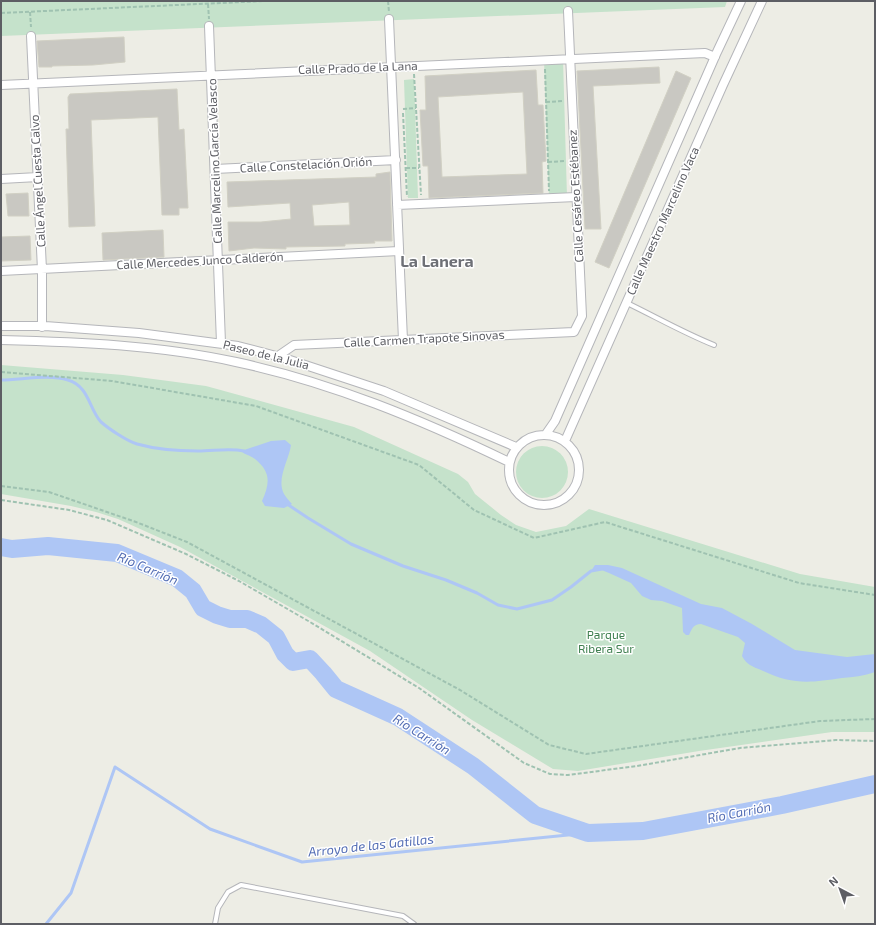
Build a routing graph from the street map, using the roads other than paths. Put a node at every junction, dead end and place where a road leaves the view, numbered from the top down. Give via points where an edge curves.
1 (741, 1) edge
2 (762, 1) edge
3 (568, 11) dead end
4 (389, 19) dead end
5 (209, 26) road end
6 (31, 36) road end
7 (715, 57) junction
8 (570, 59) junction
9 (391, 67) junction
10 (212, 75) junction
11 (34, 83) junction
12 (1, 85) edge
13 (396, 160) junction
14 (215, 169) junction
15 (38, 177) junction
16 (1, 179) edge
17 (576, 197) junction
18 (397, 205) junction
19 (399, 251) junction
20 (218, 259) junction
21 (42, 270) junction
22 (1, 271) edge
23 (627, 303) junction
24 (1, 326) edge
25 (42, 327) junction
26 (574, 332) joint
27 (1, 340) edge
28 (403, 340) junction
29 (221, 343) junction
30 (714, 345) dead end
31 (278, 356) junction
32 (546, 434) junction
33 (565, 441) junction
34 (516, 447) junction
35 (509, 462) junction
36 (215, 924) edge
37 (414, 924) edge

1 - 7 street, Calle Maestro Marcelino Vaca
2 - 23 street, Calle Maestro Marcelino Vaca
3 - 8 street
4 - 9 street
5 - 10 street, Calle Marcelino García Velasco
6 - 11 street, Calle Ángel Cuesta Calvo
7 - 8 street, Calle Prado de la Lana via 705,53
7 - 32 street, Calle Maestro Marcelino Vaca via 558,414
8 - 9 street, Calle Prado de la Lana
8 - 17 street, Calle Cesáreo Estébanez
9 - 10 street, Calle Prado de la Lana
9 - 13 street
10 - 11 street, Calle Prado de la Lana
10 - 14 street, Calle Marcelino García Velasco
11 - 12 street, Calle Prado de la Lana
11 - 15 street, Calle Ángel Cuesta Calvo
13 - 14 street, Calle Constelación Orión
13 - 18 street
14 - 20 street, Calle Marcelino García Velasco
15 - 16 street
15 - 21 street, Calle Ángel Cuesta Calvo
17 - 18 street
17 - 26 street, Calle Cesáreo Estébanez via 582,316
18 - 19 street
19 - 20 street, Calle Mercedes Junco Calderón
19 - 28 street
20 - 21 street, Calle Mercedes Junco Calderón
20 - 29 street, Calle Marcelino García Velasco
21 - 22 street, Calle Mercedes Junco Calderón
21 - 25 street, Calle Ángel Cuesta Calvo
23 - 30 lane
23 - 33 street, Calle Maestro Marcelino Vaca
24 - 25 street, Paseo de la Julia
25 - 29 street, Paseo de la Julia via 139,333
26 - 28 street, Calle Carmen Trapote Sinovas
27 - 35 street, Paseo de la Julia via 77,342 236,361 310,381 380,406
28 - 31 street, Calle Carmen Trapote Sinovas via 294,345
29 - 31 street, Paseo de la Julia
31 - 34 street, Paseo de la Julia via 384,391
32 - 33 street
32 - 34 street via 530,437
33 - 35 street via 575,454 579,474 571,492 552,504 528,502 515,491 509,480
34 - 35 street
36 - 37 lane via 218,908 228,892 241,886 403,916

